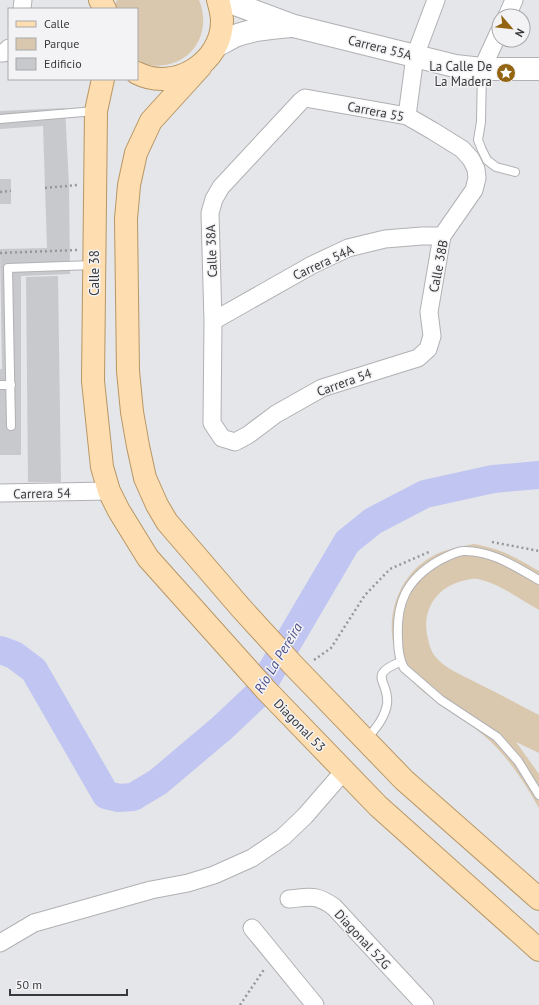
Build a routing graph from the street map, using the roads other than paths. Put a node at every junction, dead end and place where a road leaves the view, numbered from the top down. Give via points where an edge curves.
1 (436, 0) edge
2 (227, 1) edge
3 (265, 7) edge
4 (294, 26) junction
5 (216, 46) junction
6 (492, 48) edge
7 (415, 56) junction
8 (201, 66) junction
9 (482, 69) junction
10 (539, 69) edge
11 (138, 74) edge
12 (103, 80) edge
13 (305, 98) joint
14 (96, 111) junction
15 (407, 116) junction
16 (0, 119) edge
17 (476, 169) joint
18 (515, 172) dead end
19 (442, 236) junction
20 (94, 257) junction
21 (213, 321) junction
22 (428, 349) joint
23 (0, 385) edge
24 (11, 385) junction
25 (11, 426) dead end
26 (222, 438) joint
27 (102, 467) joint
28 (109, 491) junction
29 (0, 494) edge
30 (539, 580) edge
31 (400, 662) junction
32 (366, 740) junction
33 (344, 771) junction
34 (539, 795) edge
35 (539, 898) edge
36 (289, 899) dead end
37 (252, 928) dead end
38 (0, 943) edge
39 (539, 950) edge
40 (309, 1002) edge
41 (425, 1005) edge

1 - 7 street
2 - 3 street, Carrera 55A
2 - 5 main road via 221,9 222,22
3 - 4 street, Carrera 55A
4 - 5 street, Carrera 55A via 265,28 235,36
4 - 7 street, Carrera 55A
5 - 8 main road
6 - 9 street
7 - 9 street, Carrera 55A via 455,66
7 - 15 street
8 - 11 main road via 188,74 173,78 158,79
8 - 32 main road via 150,121 136,153 129,185 126,219 128,372 132,412 145,478 167,522 293,665
9 - 10 street, Carrera 55A
9 - 18 lane via 478,140 487,160 496,167
12 - 14 main road, Calle 38
13 - 15 street, Carrera 55
13 - 21 street, Calle 38A via 221,187 214,199 210,213
14 - 16 lane
14 - 20 main road, Calle 38
15 - 17 street, Carrera 55 via 462,149
17 - 19 street, Calle 38B via 478,178 474,190
19 - 21 street, Carrera 54A via 385,239 348,248 312,265
19 - 22 street, Calle 38B via 429,312 432,336
20 - 24 lane via 8,268
20 - 27 main road, Calle 38 via 93,381
21 - 26 street, Calle 38A via 212,423
22 - 26 street, Carrera 54 via 418,358 322,388 276,414 235,442
23 - 24 lane
24 - 25 lane
27 - 28 main road, Diagonal 53
28 - 29 street, Carrera 54
28 - 33 main road, Diagonal 53 via 148,558 266,690
30 - 31 lane via 501,559 472,551 461,551 424,569 411,583 401,602 397,624
31 - 32 lane via 383,671 381,679 387,704 377,726
31 - 34 lane via 442,700 497,736 518,761
32 - 35 main road via 404,780
33 - 38 street via 283,837 252,858 214,875 188,883 151,890 34,923
33 - 39 main road, Diagonal 53 via 378,806
36 - 41 street, Diagonal 52G via 312,896 324,900
37 - 40 street

